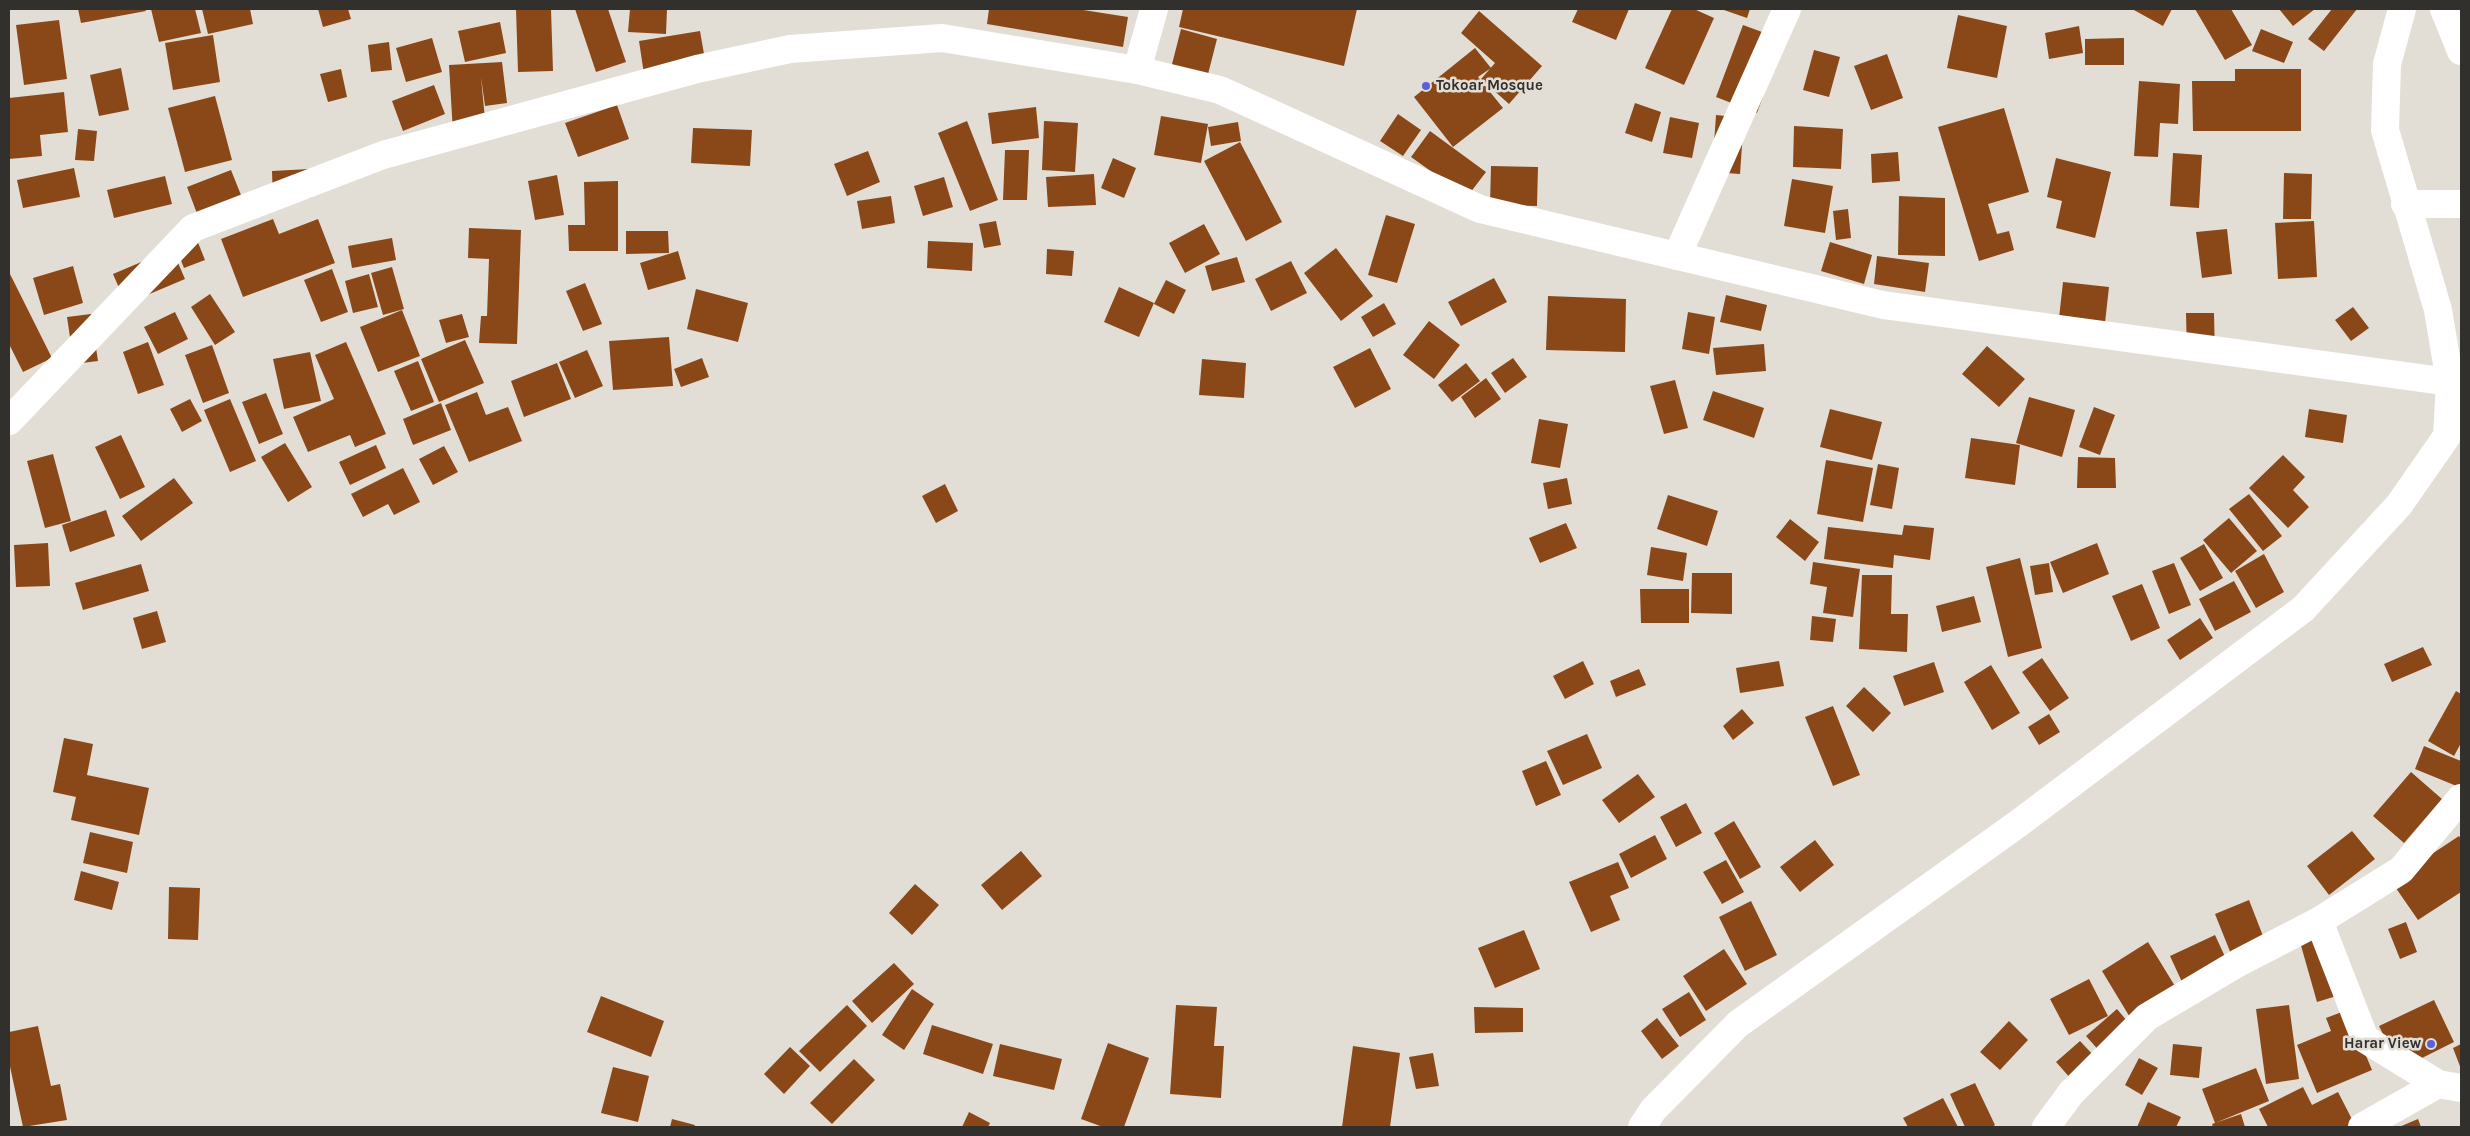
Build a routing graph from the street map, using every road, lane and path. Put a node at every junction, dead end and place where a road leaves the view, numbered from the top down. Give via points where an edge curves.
1 (1154, 9) edge
2 (1787, 9) edge
3 (2402, 9) edge
4 (2444, 9) edge
5 (2461, 51) edge
6 (1137, 70) junction
7 (2406, 204) junction
8 (2461, 204) edge
9 (1677, 256) junction
10 (2450, 382) junction
11 (9, 421) edge
12 (2461, 798) edge
13 (2319, 921) junction
14 (2450, 1086) edge
15 (1642, 1127) edge
16 (2046, 1127) edge
17 (2362, 1127) edge

1 - 6 street
2 - 9 street
3 - 7 street via 2387,64 2385,130
4 - 5 street
6 - 9 street via 1220,90 1480,209
6 - 11 street via 942,38 790,49 698,70 383,155 193,228
7 - 8 street
7 - 10 street via 2438,310
9 - 10 street via 1883,305
10 - 15 street via 2447,436 2399,505 2303,609 2020,823 1738,1024 1653,1110
12 - 13 street via 2401,870
13 - 14 street via 2365,1039
13 - 16 street via 2238,963 2147,1017 2071,1093
14 - 17 street

